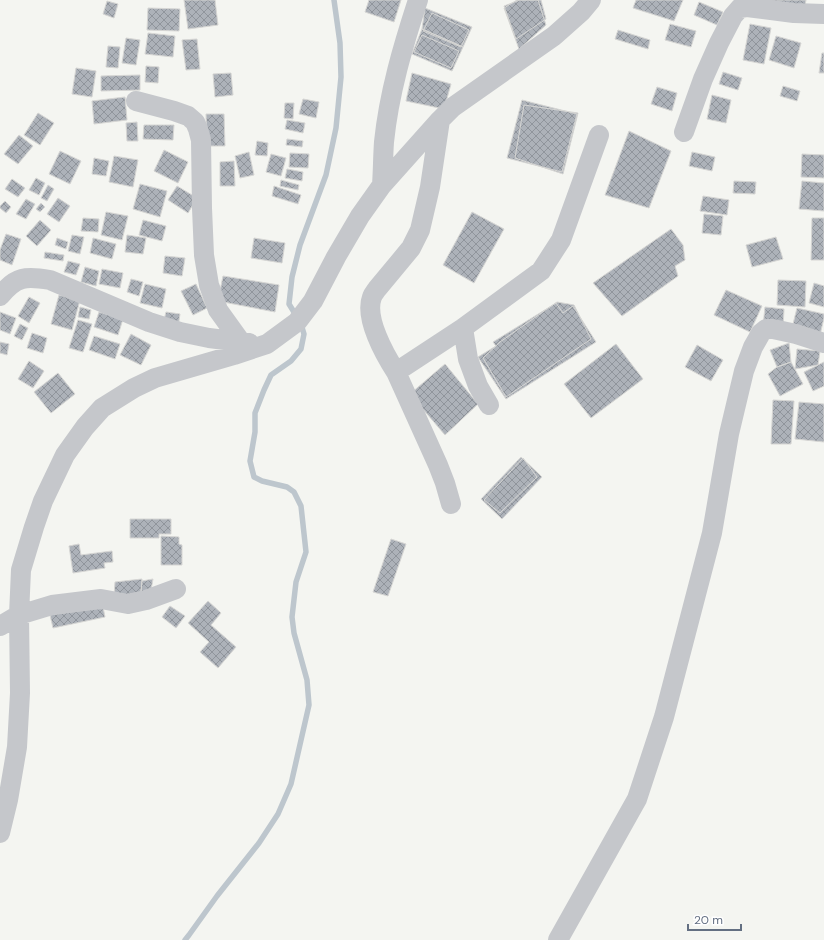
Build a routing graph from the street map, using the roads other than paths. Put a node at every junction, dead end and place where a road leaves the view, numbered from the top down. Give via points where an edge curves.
1 (418, 0) edge
2 (591, 0) edge
3 (824, 14) edge
4 (136, 100) dead end
5 (440, 120) junction
6 (684, 132) dead end
7 (599, 135) dead end
8 (382, 185) junction
9 (0, 296) edge
10 (463, 328) junction
11 (241, 342) junction
12 (267, 344) junction
13 (824, 344) edge
14 (396, 372) junction
15 (489, 405) dead end
16 (450, 504) dead end
17 (176, 589) dead end
18 (19, 615) junction
19 (0, 626) edge
20 (0, 833) edge
21 (558, 940) edge

1 - 8 street via 401,54 390,104 384,141
2 - 5 street via 554,36 453,107
3 - 6 street via 740,8 719,43
4 - 11 street via 174,110 195,122 201,140 204,255 209,285 218,310
5 - 8 street
5 - 14 street via 430,187 420,230 411,248 372,296 373,322 378,341
7 - 10 street via 561,240 541,271
8 - 12 street via 336,256 313,301 297,322
9 - 11 street via 7,287 20,280 34,277 50,280 155,324 180,332
10 - 14 street
10 - 15 street via 468,359 478,386
11 - 12 street
12 - 18 street via 155,378 102,408 85,426 65,454 43,501 21,570
13 - 21 street via 796,334 766,329 753,347 744,371 729,434 712,532 664,717 637,799
14 - 16 street via 438,465
17 - 18 street via 128,604 101,599 52,605
18 - 19 street
18 - 20 street via 20,693 17,746

